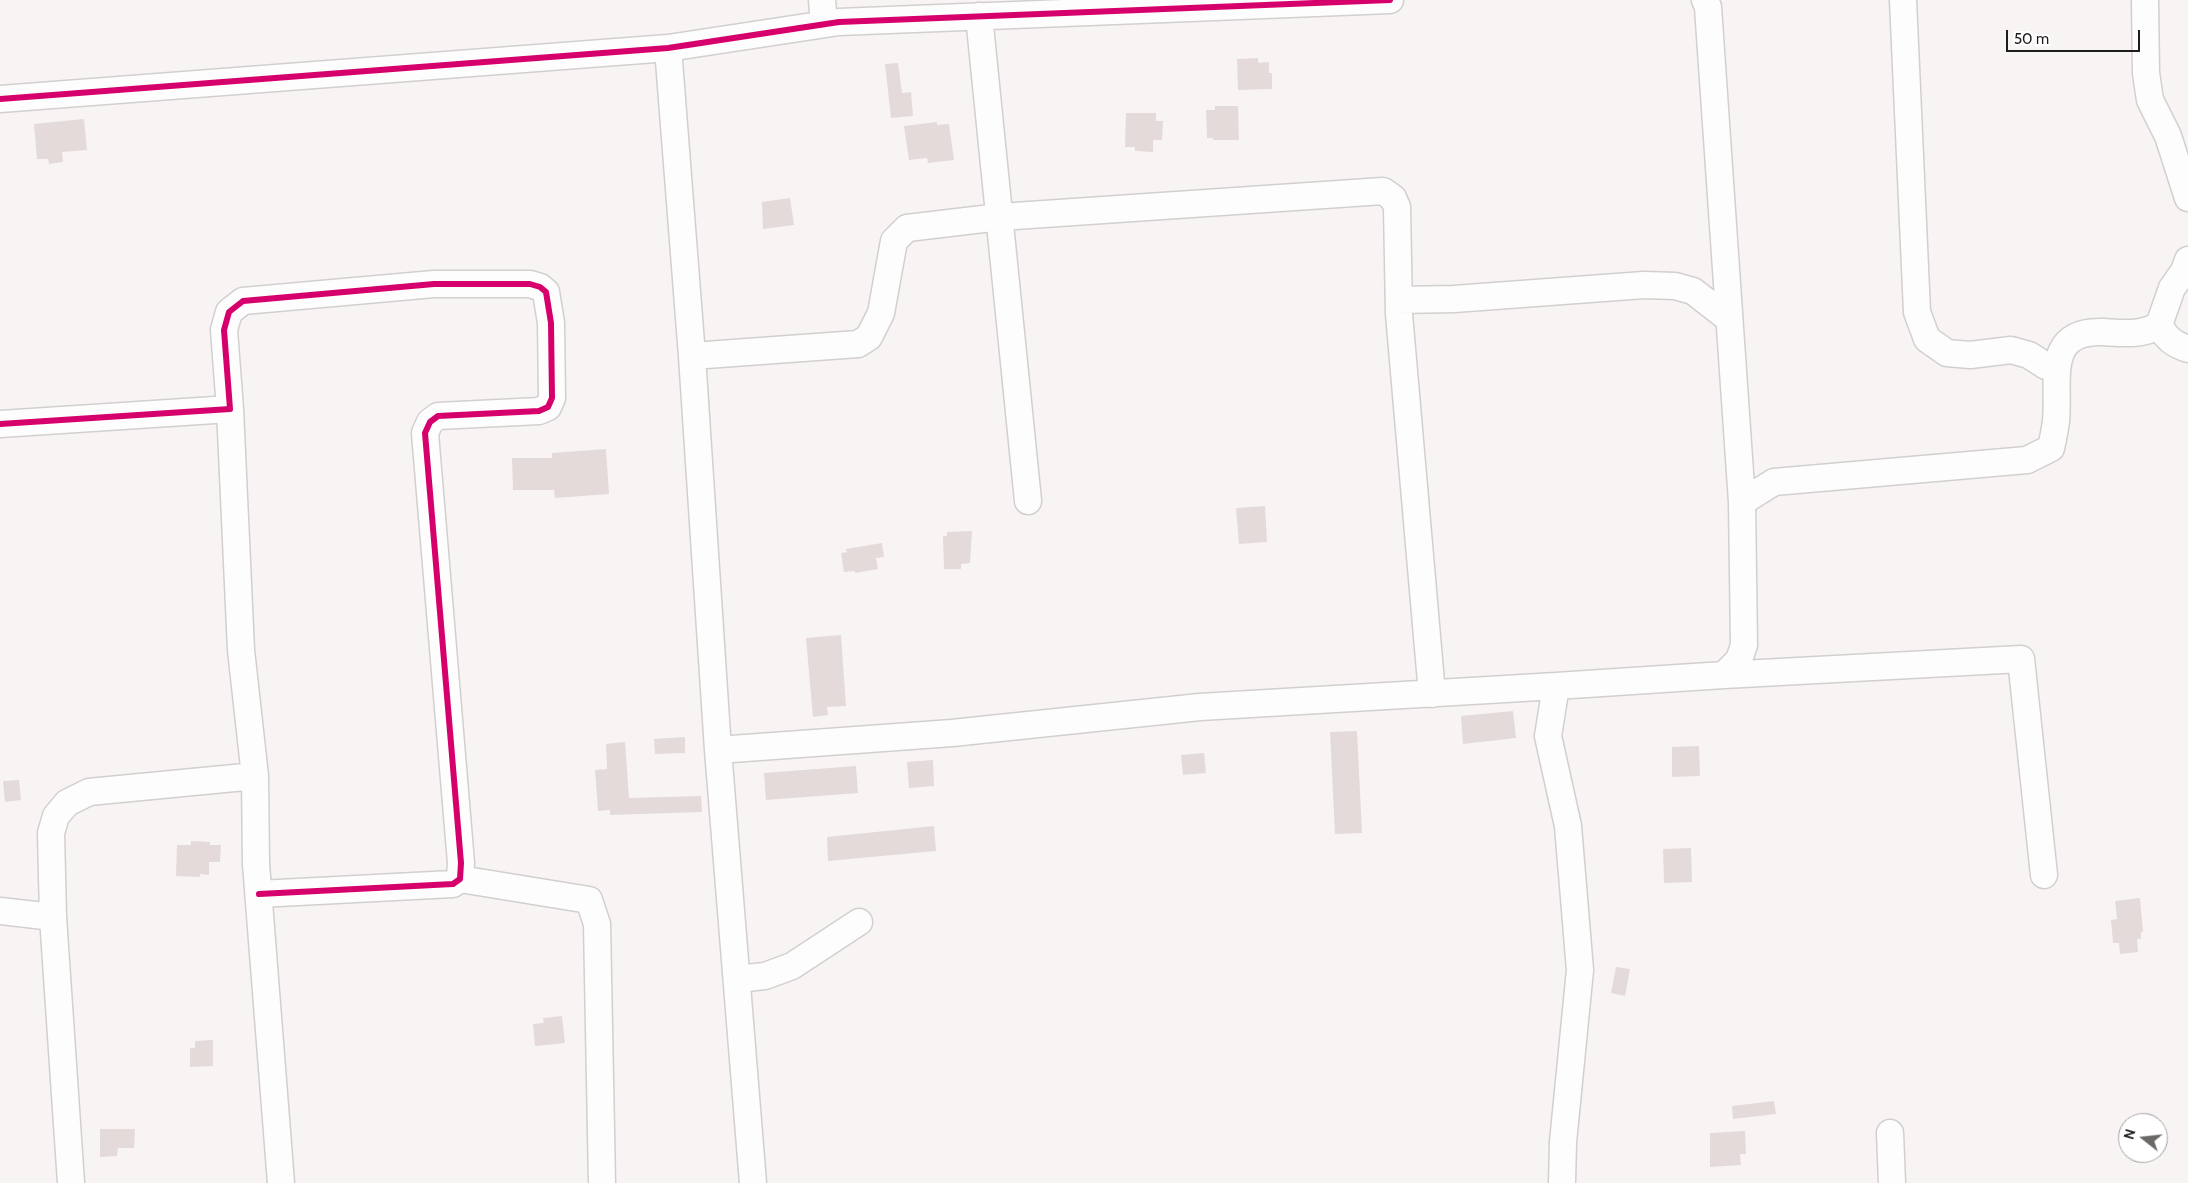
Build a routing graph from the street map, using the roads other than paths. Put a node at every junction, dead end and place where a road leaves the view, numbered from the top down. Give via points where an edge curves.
1 (1390, 0) edge
2 (1706, 0) edge
3 (1902, 0) edge
4 (2145, 0) edge
5 (823, 12) edge
6 (979, 16) junction
7 (668, 48) junction
8 (0, 99) edge
9 (2178, 142) edge
10 (2188, 198) edge
11 (1000, 218) junction
12 (2188, 260) edge
13 (1399, 300) junction
14 (1729, 320) junction
15 (2159, 325) junction
16 (2188, 349) edge
17 (692, 356) junction
18 (2057, 365) junction
19 (230, 408) junction
20 (0, 424) edge
21 (1739, 459) junction
22 (1774, 482) junction
23 (1028, 501) dead end
24 (1742, 502) junction
25 (1724, 674) junction
26 (1556, 686) junction
27 (1432, 694) junction
28 (718, 750) junction
29 (256, 776) junction
30 (2044, 875) dead end
31 (460, 879) junction
32 (258, 894) junction
33 (0, 910) edge
34 (53, 917) junction
35 (858, 922) dead end
36 (737, 979) junction
37 (1890, 1133) dead end
38 (71, 1183) edge
39 (281, 1183) edge
40 (602, 1183) edge
41 (753, 1183) edge
42 (1562, 1183) edge
43 (1892, 1183) edge

1 - 6 street
2 - 14 street
3 - 18 street via 1917,312 1927,339 1947,353 1970,355 2011,350 2046,366
4 - 9 street via 2146,73 2150,100
5 - 6 street
5 - 7 street
6 - 11 street
7 - 8 street
7 - 17 street
9 - 10 street
11 - 13 street via 1383,191 1393,198 1396,207
11 - 17 street via 907,228 901,232 894,241 881,313 869,337 858,344
11 - 23 street
12 - 15 street via 2172,288
13 - 14 street via 1644,285 1675,286 1693,291
13 - 27 street
14 - 21 street
15 - 16 street via 2166,338
15 - 18 street via 2151,330 2127,333 2085,332 2064,346
17 - 28 street
18 - 22 street via 2056,422 2051,448 2040,455 2027,460
19 - 20 street
19 - 29 street via 241,650
19 - 31 street via 224,330 229,312 243,301 434,284 530,284 546,292 551,323 552,398 548,407 539,411 438,416 430,422 425,433
21 - 22 street
21 - 24 street
22 - 24 street
24 - 25 street via 1744,645 1739,660
25 - 26 street
25 - 30 street via 2020,659
26 - 27 street
26 - 42 street via 1548,736 1568,826 1580,970
27 - 28 street via 1200,707 952,733
28 - 36 street
29 - 32 street
29 - 34 street via 89,792 67,803 56,816 51,834
31 - 32 street via 453,884
31 - 40 street via 589,900 597,924
32 - 39 street
33 - 34 street
34 - 38 street
35 - 36 street via 792,966 765,976
36 - 41 street
37 - 43 street

